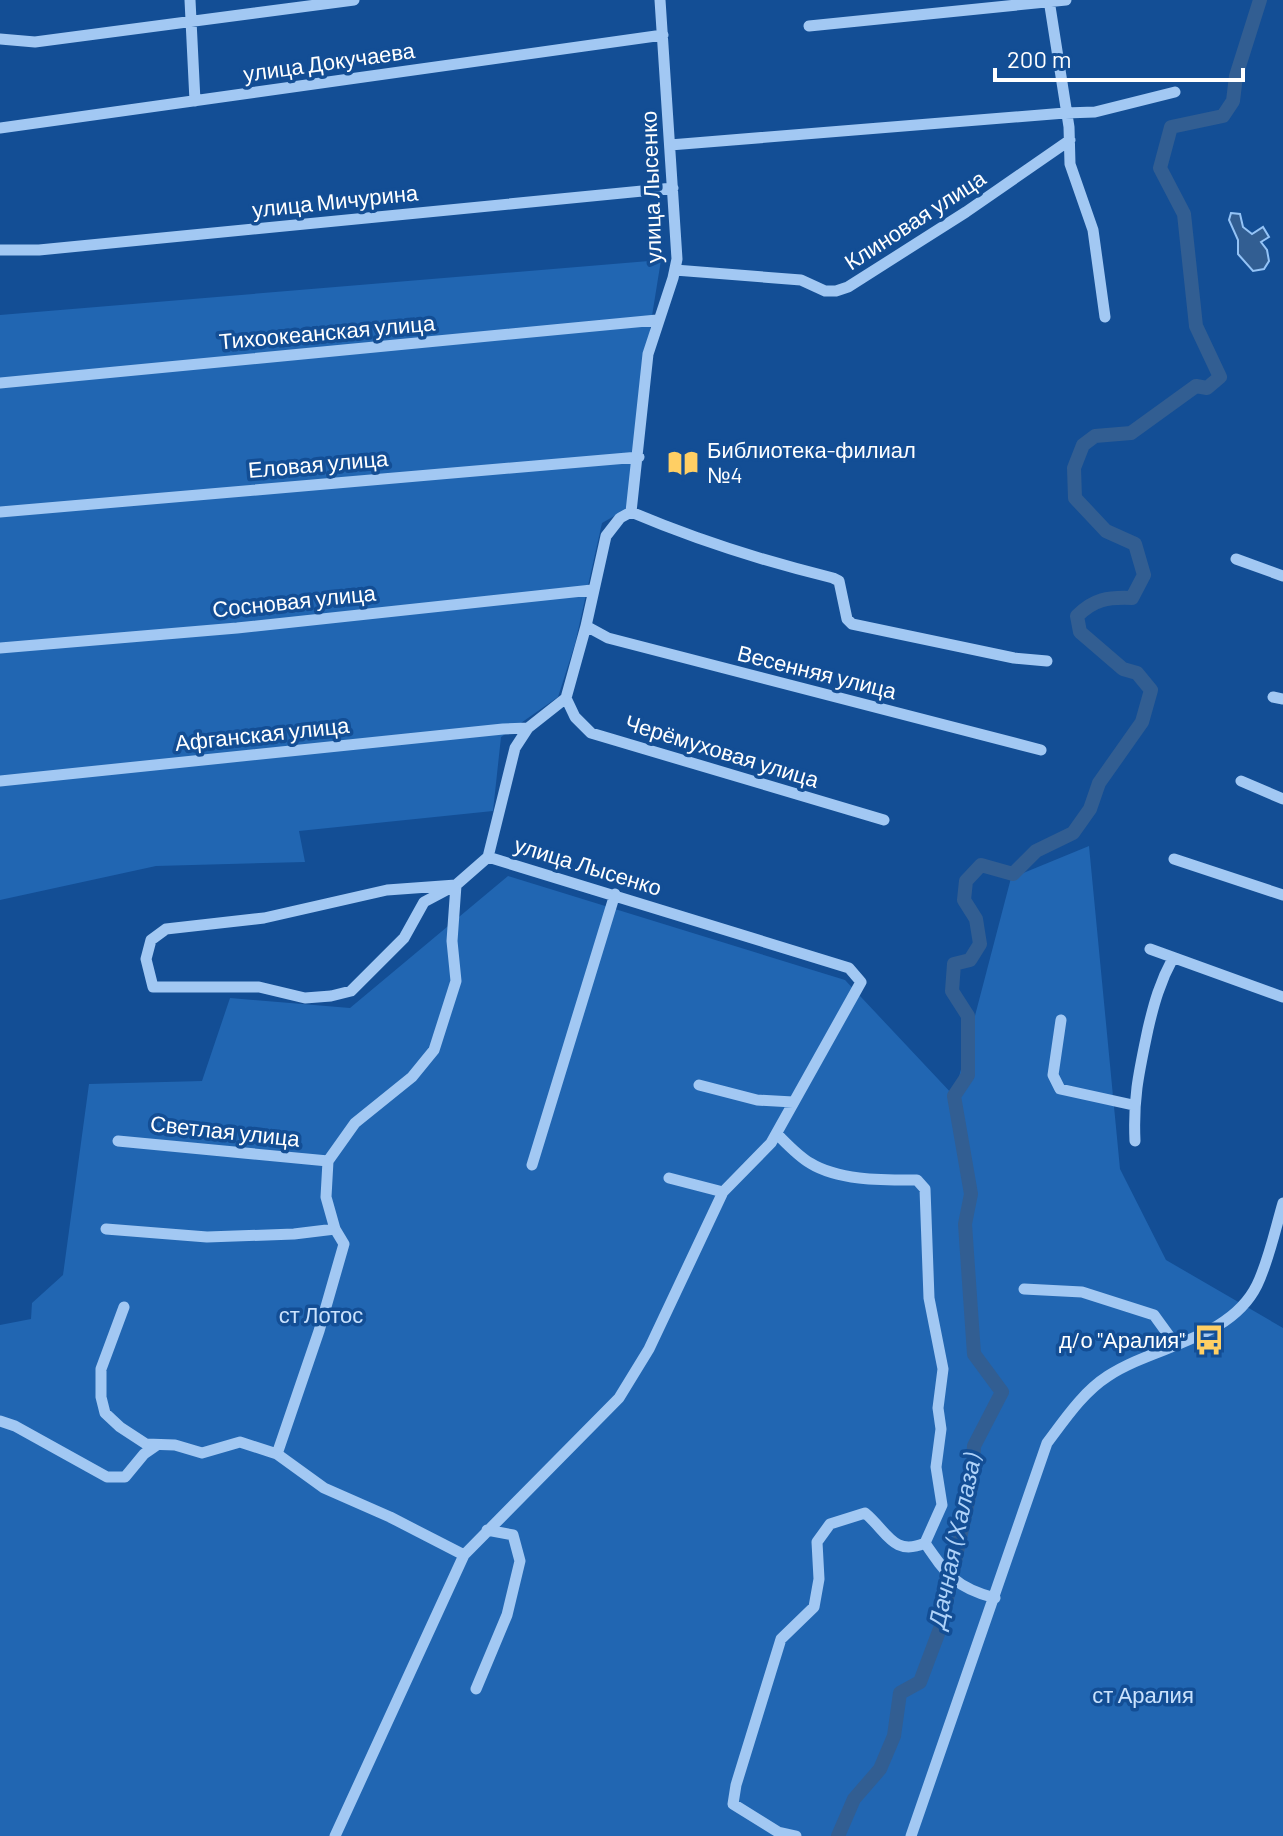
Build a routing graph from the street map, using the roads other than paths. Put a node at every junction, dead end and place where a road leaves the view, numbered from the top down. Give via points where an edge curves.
1 (190, 0) edge
2 (354, 0) edge
3 (660, 0) edge
4 (1066, 0) edge
5 (1049, 1) edge
6 (192, 23) junction
7 (809, 26) dead end
8 (663, 35) junction
9 (0, 39) edge
10 (1175, 92) dead end
11 (195, 101) junction
12 (1065, 113) junction
13 (0, 128) edge
14 (1070, 140) junction
15 (670, 145) junction
16 (673, 188) junction
17 (0, 250) edge
18 (675, 270) junction
19 (1105, 317) dead end
20 (657, 320) junction
21 (0, 383) edge
22 (639, 457) junction
23 (0, 512) edge
24 (631, 512) junction
25 (1236, 559) dead end
26 (1283, 576) edge
27 (592, 590) junction
28 (586, 626) junction
29 (0, 648) edge
30 (1047, 661) dead end
31 (566, 698) junction
32 (528, 728) junction
33 (1041, 750) dead end
34 (0, 781) edge
35 (1241, 781) dead end
36 (1283, 799) edge
37 (884, 820) dead end
38 (488, 857) junction
39 (1174, 859) dead end
40 (456, 885) junction
41 (615, 894) junction
42 (1283, 895) edge
43 (1150, 949) dead end
44 (1173, 958) junction
45 (1283, 997) edge
46 (1061, 1020) dead end
47 (699, 1085) dead end
48 (793, 1102) junction
49 (1133, 1105) junction
50 (777, 1134) junction
51 (118, 1141) dead end
52 (1135, 1141) dead end
53 (328, 1161) junction
54 (532, 1165) dead end
55 (669, 1178) dead end
56 (723, 1192) junction
57 (1283, 1203) edge
58 (106, 1229) dead end
59 (335, 1229) junction
60 (1024, 1289) dead end
61 (124, 1307) dead end
62 (1175, 1344) junction
63 (0, 1421) edge
64 (157, 1445) junction
65 (277, 1454) junction
66 (487, 1530) junction
67 (925, 1543) junction
68 (464, 1555) junction
69 (995, 1598) junction
70 (476, 1689) dead end
71 (335, 1836) edge
72 (796, 1836) edge
73 (911, 1836) edge

1 - 6 street
2 - 6 street
3 - 8 street, улица Лысенко
4 - 5 street
5 - 7 street
5 - 12 street
6 - 9 street via 35,42
6 - 11 street
8 - 11 street, улица Докучаева
8 - 15 street, улица Лысенко
10 - 12 street via 1095,112
11 - 13 street, улица Докучаева
12 - 14 street
12 - 15 street
14 - 18 street, Клиновая улица via 966,212 836,291 801,280
14 - 19 street via 1070,164 1093,230
15 - 16 street, улица Лысенко
16 - 17 street, улица Мичурина
16 - 18 street, улица Лысенко
18 - 20 street, улица Лысенко
20 - 21 street, Тихоокеанская улица
20 - 22 street, улица Лысенко via 648,354
22 - 23 street, Еловая улица
22 - 24 street, улица Лысенко
24 - 27 street via 606,536
24 - 30 street via 729,550 839,581 852,624
25 - 26 street
27 - 28 street
27 - 29 street, Сосновая улица
28 - 31 street
28 - 33 street, Весенняя улица via 608,638
31 - 32 street, улица Лысенко
31 - 37 street, Черёмуховая улица via 591,733
32 - 34 street, Афганская улица
32 - 38 street, улица Лысенко via 515,748
35 - 36 street
38 - 40 street
38 - 41 street, улица Лысенко
39 - 42 street
40 - 40 street via 387,890 264,918 166,929 151,940 146,959 153,987 259,987 305,998 351,991 404,938 424,902
40 - 53 street via 456,981 434,1050 412,1077 355,1123
41 - 48 street, улица Лысенко via 849,968 859,978 859,988
41 - 54 street
43 - 44 street
44 - 45 street
44 - 49 street via 1156,993
46 - 49 street via 1053,1075 1060,1089
47 - 48 street via 757,1100
48 - 50 street, улица Лысенко
49 - 52 street
50 - 56 street, улица Лысенко
50 - 67 street via 820,1169 917,1180 925,1189 929,1298 943,1369 936,1467 942,1505
51 - 53 street, Светлая улица
53 - 59 street via 326,1197
55 - 56 street
56 - 66 street, улица Лысенко via 649,1349 619,1398
57 - 62 street via 1257,1286 1236,1313
58 - 59 street via 232,1237
59 - 65 street via 344,1244
60 - 62 street via 1082,1292 1154,1315
61 - 64 street via 101,1369 101,1397 105,1413 146,1444
62 - 69 street via 1108,1376 1078,1403 1047,1443
63 - 64 street via 107,1477 125,1477
64 - 65 street via 202,1453 240,1442
65 - 68 street via 324,1488
66 - 68 street, улица Лысенко
66 - 70 street via 513,1535 520,1561 507,1615
67 - 69 street via 949,1578
67 - 72 street via 910,1550 897,1546 865,1513 830,1524 817,1542 814,1607 781,1639 733,1804 778,1832
68 - 71 street, улица Лысенко
69 - 73 street

